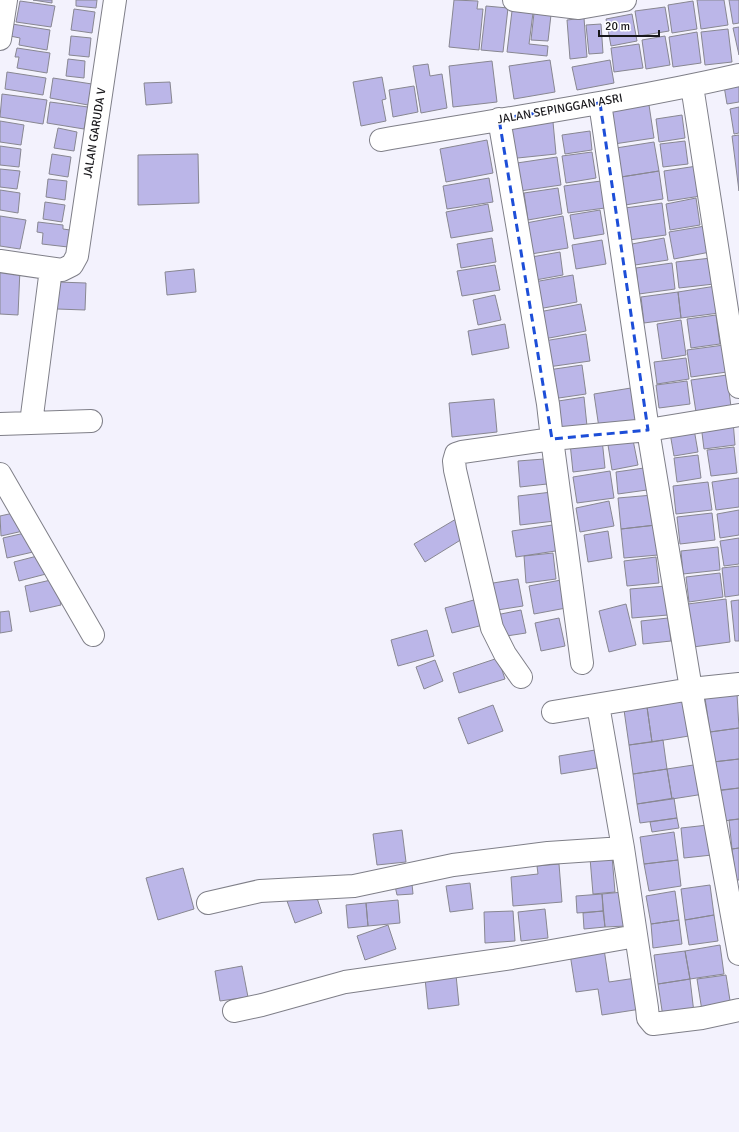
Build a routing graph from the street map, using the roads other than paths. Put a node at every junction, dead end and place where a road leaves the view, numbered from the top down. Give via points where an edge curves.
1 (6, 0) edge
2 (115, 0) edge
3 (514, 0) edge
4 (625, 0) edge
5 (0, 39) edge
6 (739, 75) edge
7 (692, 86) junction
8 (600, 103) junction
9 (500, 119) junction
10 (381, 140) dead end
11 (0, 261) edge
12 (62, 267) junction
13 (739, 386) edge
14 (739, 415) edge
15 (90, 422) dead end
16 (31, 423) junction
17 (0, 424) edge
18 (648, 430) junction
19 (552, 439) junction
20 (0, 474) edge
21 (93, 635) dead end
22 (582, 663) dead end
23 (521, 677) dead end
24 (739, 684) edge
25 (691, 689) junction
26 (598, 705) junction
27 (553, 712) dead end
28 (623, 848) junction
29 (208, 903) dead end
30 (636, 936) junction
31 (739, 954) edge
32 (739, 1010) edge
33 (234, 1011) dead end

1 - 5 street
2 - 12 street, JALAN GARUDA V via 77,256
3 - 4 street via 579,8
6 - 7 street, JALAN SEPINGGAN ASRI
7 - 8 street, JALAN SEPINGGAN ASRI
7 - 13 street
8 - 9 street, JALAN SEPINGGAN ASRI
8 - 18 street
9 - 10 street, JALAN SEPINGGAN ASRI
9 - 19 street
11 - 12 street
12 - 16 street, JALAN GARUDA V
14 - 18 street
15 - 16 street
16 - 17 street
18 - 19 street
18 - 25 street
19 - 22 street
19 - 23 street via 462,452 456,454 454,461 492,628 505,654
20 - 21 street
24 - 25 street
25 - 26 street
25 - 31 street
26 - 27 street
26 - 28 street
28 - 29 street via 453,865 354,886 260,891
28 - 30 street
30 - 32 street via 648,1018 653,1024
30 - 33 street via 512,958 345,982

